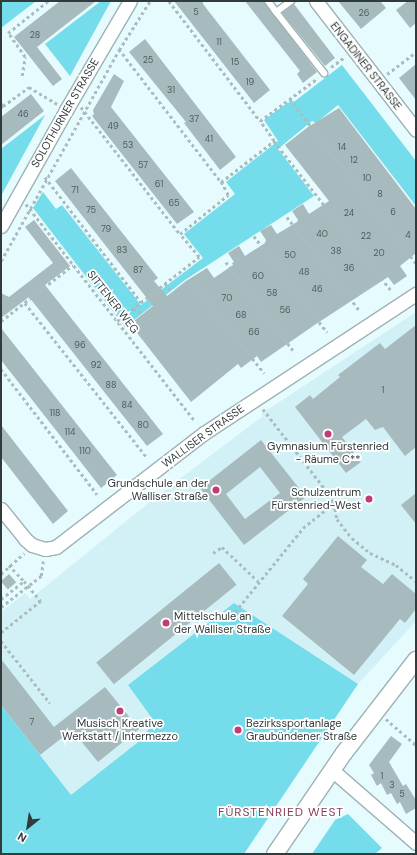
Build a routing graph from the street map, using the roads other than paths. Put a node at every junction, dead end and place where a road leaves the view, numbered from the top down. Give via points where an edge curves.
1 (130, 1) edge
2 (268, 1) edge
3 (291, 1) edge
4 (316, 1) edge
5 (276, 12) junction
6 (324, 74) road end
7 (416, 130) edge
8 (1, 226) edge
9 (416, 294) edge
10 (1, 509) edge
11 (416, 660) edge
12 (332, 770) junction
13 (416, 843) edge
14 (276, 854) edge

1 - 8 street, SOLOTHURNER STRASSE
2 - 5 lane
3 - 5 lane
4 - 7 street, ENGADINER STRASSE
5 - 6 lane
9 - 10 street, WALLISER STRASSE via 204,433 61,544 45,549 32,545
11 - 12 street
12 - 13 street
12 - 14 street

